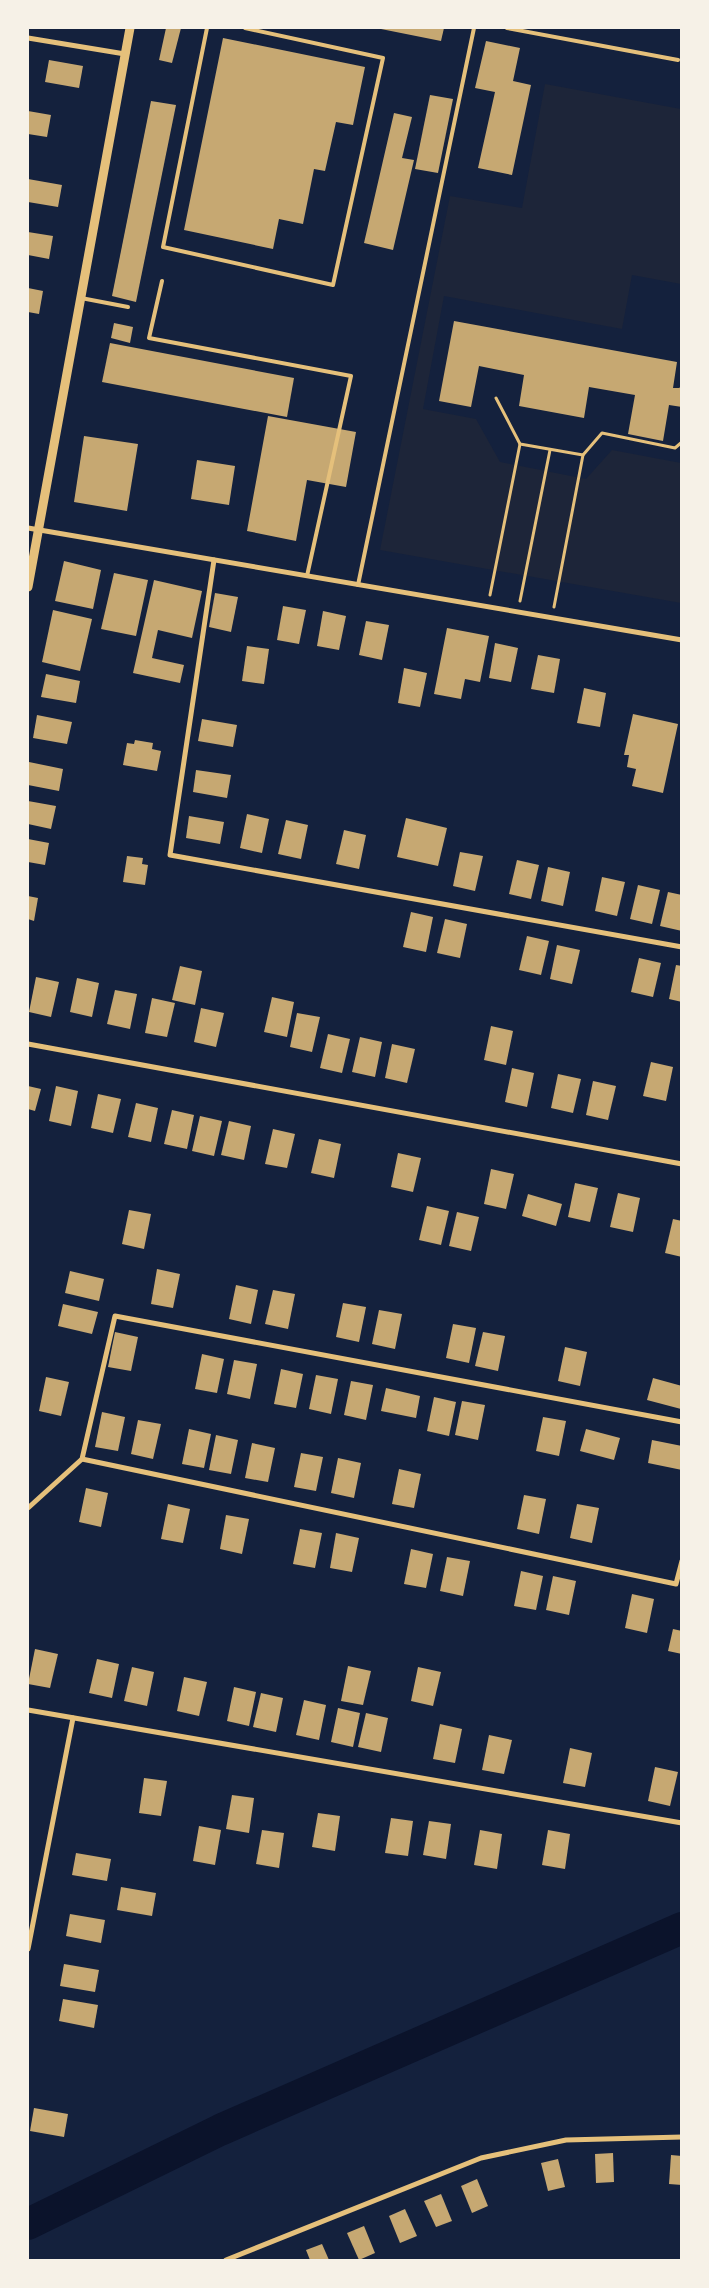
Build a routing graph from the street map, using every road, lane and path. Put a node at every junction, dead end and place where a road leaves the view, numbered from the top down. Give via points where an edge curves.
1 (130, 28) edge
2 (207, 28) edge
3 (245, 28) edge
4 (272, 28) edge
5 (474, 28) edge
6 (507, 28) edge
7 (271, 34) junction
8 (28, 38) edge
9 (125, 54) junction
10 (678, 60) dead end
11 (162, 281) dead end
12 (80, 298) junction
13 (128, 307) dead end
14 (496, 398) dead end
15 (682, 442) edge
16 (520, 444) junction
17 (550, 450) junction
18 (583, 455) junction
19 (28, 528) edge
20 (38, 530) junction
21 (214, 560) junction
22 (307, 576) junction
23 (358, 585) junction
24 (28, 588) edge
25 (487, 607) junction
26 (517, 612) junction
27 (552, 618) junction
28 (682, 640) edge
29 (682, 947) edge
30 (28, 1044) edge
31 (682, 1164) edge
32 (682, 1422) edge
33 (82, 1458) junction
34 (28, 1508) edge
35 (682, 1561) edge
36 (28, 1710) edge
37 (73, 1718) junction
38 (682, 1824) edge
39 (28, 1949) edge
40 (682, 2137) edge
41 (226, 2260) edge

1 - 9 street
2 - 7 lane via 163,247 333,285 383,58
3 - 7 lane
4 - 7 lane
5 - 23 lane
6 - 10 lane
8 - 9 street
9 - 12 street
11 - 22 lane via 149,338 351,376
12 - 13 lane
12 - 20 street
14 - 16 path
15 - 18 path via 675,448 602,433
16 - 17 path
16 - 25 path
17 - 18 path
17 - 26 path
18 - 27 path
19 - 20 street
20 - 21 street
20 - 24 street
21 - 22 street
21 - 29 street via 170,855
22 - 23 street
23 - 25 street
25 - 26 street
26 - 27 street
27 - 28 street
30 - 31 street
32 - 33 street via 114,1316
33 - 34 street
33 - 35 street via 676,1584
36 - 37 street
37 - 38 street
37 - 39 street
40 - 41 street via 566,2140 481,2158

